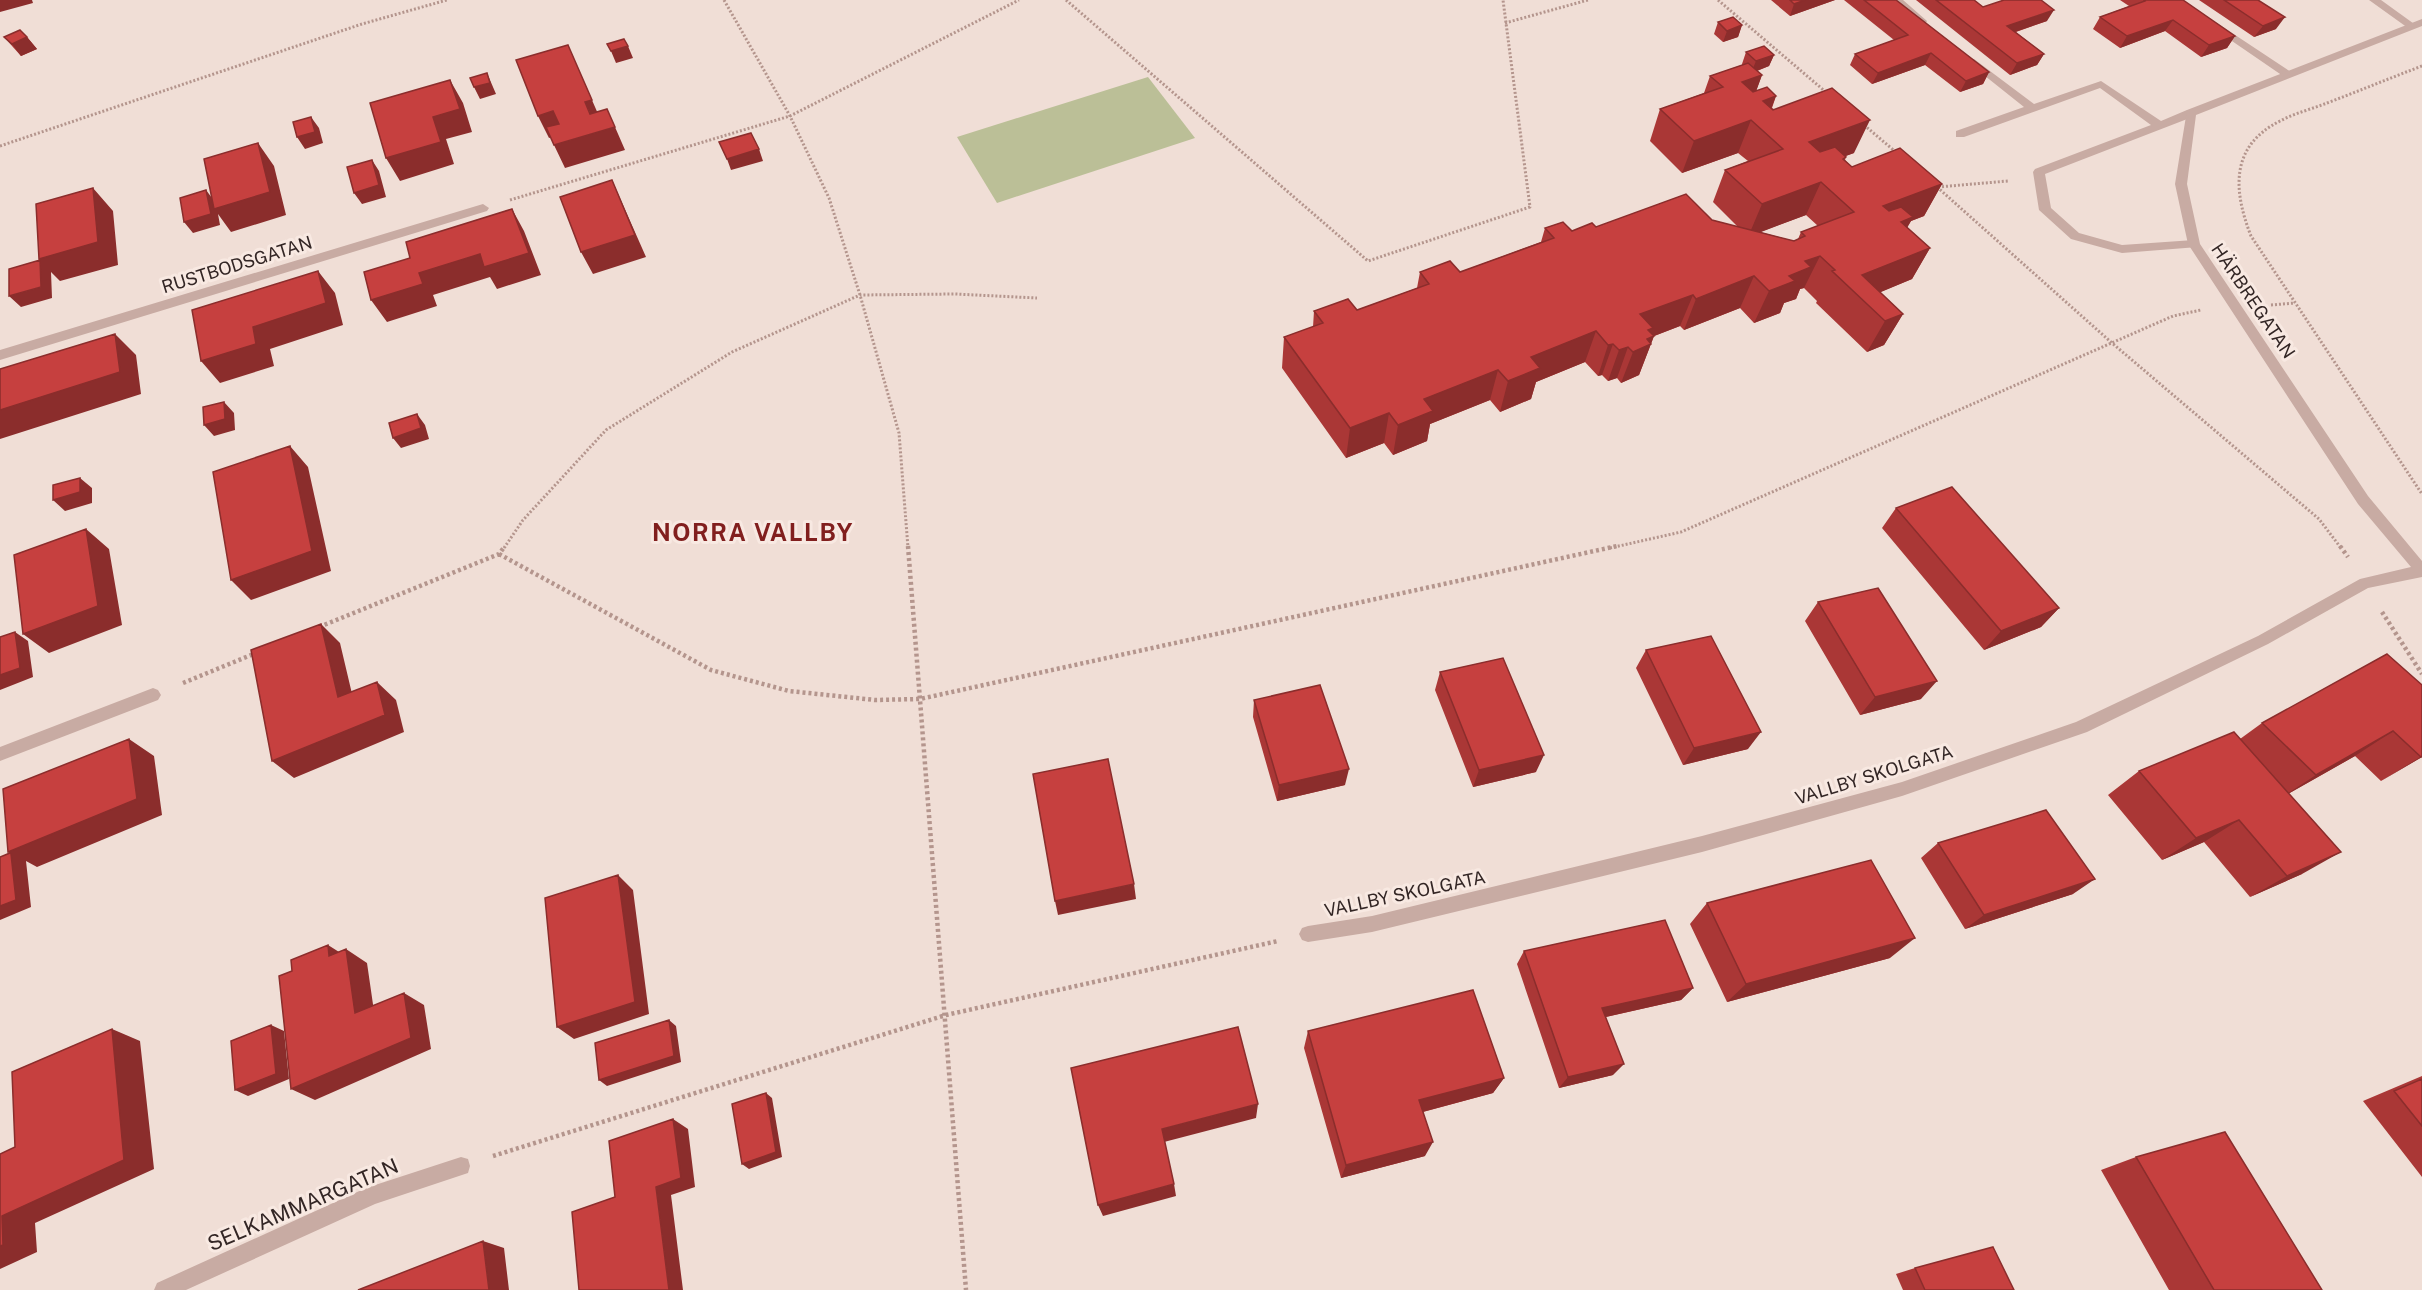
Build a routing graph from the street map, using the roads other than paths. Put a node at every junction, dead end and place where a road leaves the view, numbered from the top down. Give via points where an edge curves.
1 (1897, 0) edge
2 (2374, 0) edge
3 (2209, 20) edge
4 (2417, 24) edge
5 (1933, 29) edge
6 (1969, 58) edge
7 (2287, 75) junction
8 (2032, 108) junction
9 (2190, 113) junction
10 (2159, 125) junction
11 (1960, 134) dead end
12 (483, 208) road end
13 (2193, 244) junction
14 (0, 355) edge
15 (2422, 571) edge
16 (153, 695) road end
17 (0, 754) edge
18 (1308, 934) road end
19 (461, 1166) road end
20 (164, 1290) edge

1 - 5 street
2 - 4 street
3 - 7 street
4 - 7 street
6 - 8 street
7 - 9 street
8 - 10 street via 2101,84
8 - 11 street
9 - 10 street
9 - 13 street, HÄRBREGATAN via 2181,184
10 - 13 street via 2039,172 2045,210 2075,236 2122,249
12 - 14 street, RUSTBODSGATAN
13 - 15 street, HÄRBREGATAN via 2363,500
15 - 18 street, VALLBY SKOLGATA via 2365,583 2263,640 2081,727 1902,789 1702,844 1372,924
16 - 17 street
19 - 20 street, SELKAMMARGATAN via 374,1195

